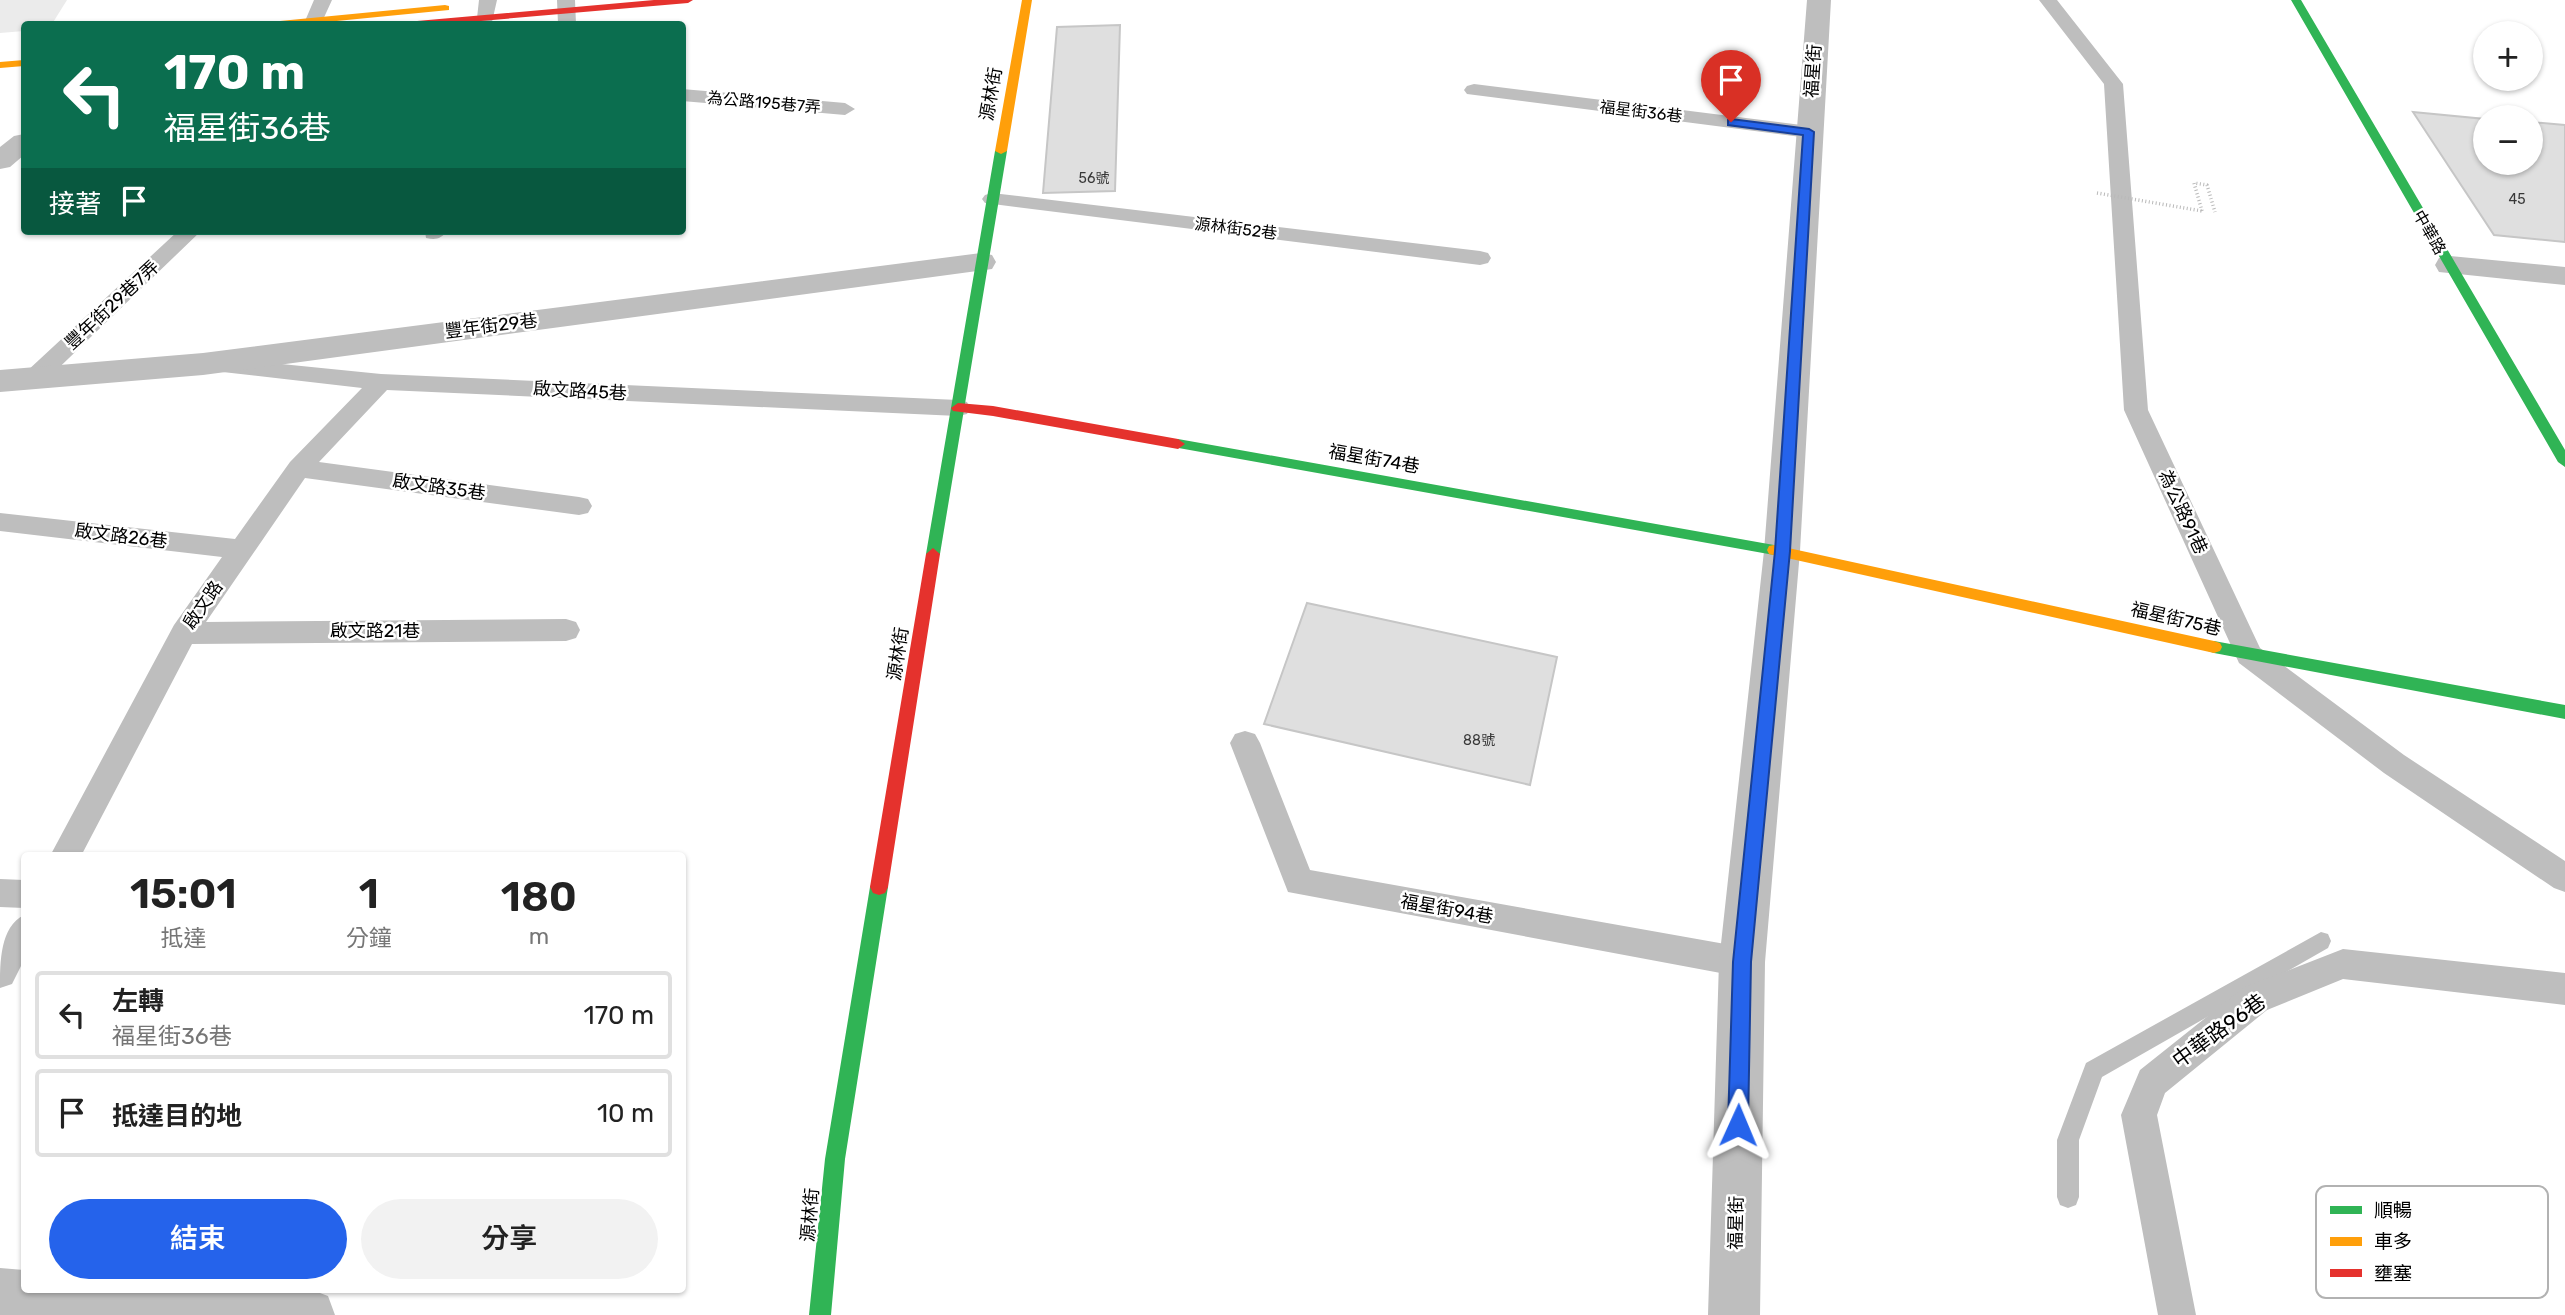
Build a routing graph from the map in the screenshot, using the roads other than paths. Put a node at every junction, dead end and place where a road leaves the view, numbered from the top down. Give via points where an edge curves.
1 (324, 0) edge
2 (525, 0) edge
3 (688, 0) edge
4 (1027, 0) edge
5 (1819, 0) edge
6 (2048, 0) edge
7 (2296, 0) edge
8 (487, 7) edge
9 (567, 12) edge
10 (314, 21) joint
11 (429, 21) edge
12 (21, 49) edge
13 (0, 51) edge
14 (21, 63) edge
15 (0, 65) edge
16 (1474, 90) dead end
17 (686, 95) edge
18 (845, 108) dead end
19 (1809, 132) junction
20 (21, 144) edge
21 (0, 161) edge
22 (992, 198) junction
23 (186, 235) edge
24 (1480, 258) dead end
25 (981, 262) junction
26 (2450, 265) junction
27 (2565, 276) edge
28 (203, 364) junction
29 (34, 378) junction
30 (0, 382) edge
31 (381, 382) junction
32 (958, 408) junction
33 (2565, 462) edge
34 (299, 468) junction
35 (579, 506) dead end
36 (0, 522) edge
37 (242, 550) junction
38 (1782, 551) junction
39 (566, 630) dead end
40 (184, 633) junction
41 (2249, 655) junction
42 (2565, 712) edge
43 (1245, 743) dead end
44 (67, 852) edge
45 (2565, 878) edge
46 (0, 894) edge
47 (21, 894) edge
48 (21, 935) edge
49 (1742, 962) junction
50 (0, 973) edge
51 (2565, 989) edge
52 (0, 1294) edge
53 (309, 1315) edge
54 (820, 1315) edge
55 (1734, 1315) edge
56 (2177, 1315) edge

1 - 10 lane
2 - 8 street
3 - 9 street
4 - 22 street, 源林街
5 - 19 street, 福星街
6 - 41 lane, 為公路91巷 via 2113,85 2136,410
7 - 26 street, 中華路
8 - 9 street
8 - 10 street
8 - 11 street
12 - 13 street
14 - 15 street
16 - 19 lane, 福星街36巷
17 - 18 lane, 為公路195巷7弄
19 - 38 street, 福星街
20 - 21 street
22 - 24 lane, 源林街52巷
22 - 25 street, 源林街
23 - 29 lane, 豐年街29巷7弄
25 - 28 street, 豐年街29巷
25 - 32 street, 源林街
26 - 27 street
26 - 33 street, 中華路
28 - 29 street, 豐年街29巷
28 - 31 lane, 啟文路45巷
29 - 30 street, 豐年街29巷
31 - 32 lane, 啟文路45巷
31 - 34 lane, 啟文路
32 - 38 street, 福星街74巷
32 - 54 street, 源林街 via 835,1159
34 - 35 lane, 啟文路35巷
34 - 37 lane, 啟文路
36 - 37 lane, 啟文路26巷
37 - 40 lane, 啟文路
38 - 41 street, 福星街75巷
38 - 49 street, 福星街
39 - 40 lane, 啟文路21巷
40 - 44 lane, 啟文路
41 - 42 street, 福星街75巷
41 - 45 lane, 為公路91巷 via 2394,764
43 - 49 lane, 福星街94巷 via 1299,882
46 - 47 lane
48 - 50 lane
49 - 55 street, 福星街
51 - 56 lane, 中華路96巷 via 2343,964 2255,999 2152,1082 2139,1115
52 - 53 street

